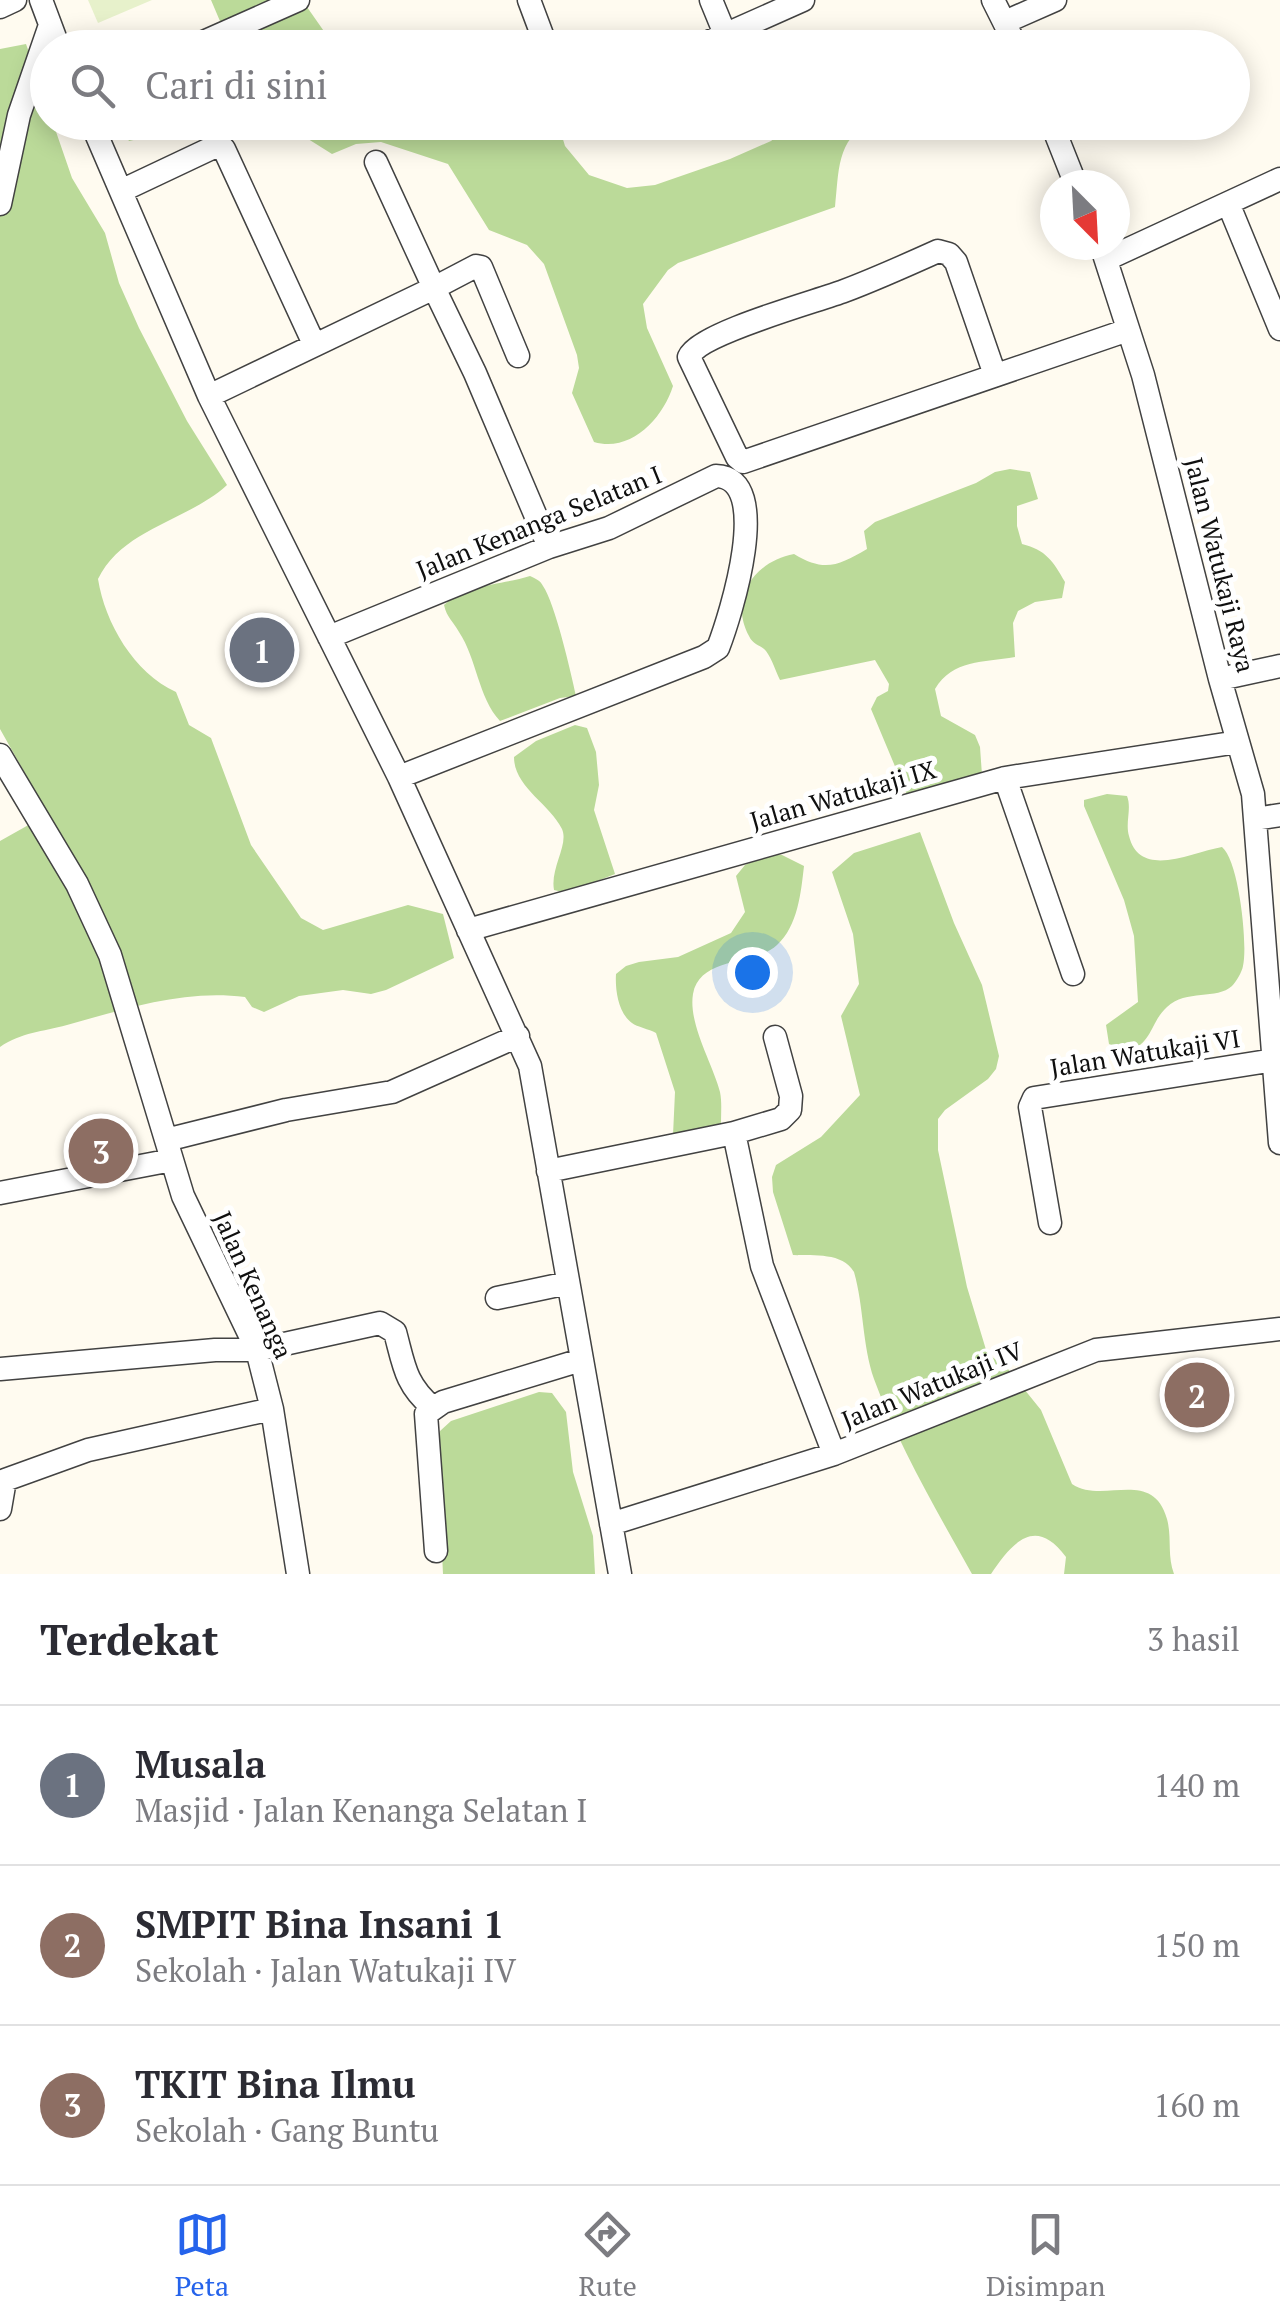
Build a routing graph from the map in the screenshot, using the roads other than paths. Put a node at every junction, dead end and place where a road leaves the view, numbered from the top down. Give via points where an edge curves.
1 (15, 0) edge
2 (41, 0) edge
3 (298, 0) edge
4 (529, 0) edge
5 (710, 0) edge
6 (803, 0) edge
7 (993, 0) edge
8 (1055, 0) edge
9 (0, 6) edge
10 (766, 8) edge
11 (1005, 22) junction
12 (50, 25) junction
13 (48, 30) edge
14 (52, 30) edge
15 (230, 30) edge
16 (540, 30) edge
17 (724, 30) edge
18 (732, 30) edge
19 (1009, 30) edge
20 (30, 85) edge
21 (100, 140) edge
22 (1058, 140) edge
23 (376, 162) dead end
24 (1070, 170) edge
25 (1280, 179) edge
26 (123, 190) junction
27 (1228, 203) junction
28 (0, 204) edge
29 (1130, 242) edge
30 (1106, 260) edge
31 (434, 288) junction
32 (1280, 329) edge
33 (1128, 330) junction
34 (314, 344) junction
35 (518, 356) dead end
36 (995, 375) junction
37 (209, 396) junction
38 (549, 547) junction
39 (329, 637) junction
40 (1280, 666) edge
41 (1220, 678) junction
42 (1238, 742) junction
43 (0, 755) edge
44 (399, 777) junction
45 (1005, 778) junction
46 (1280, 816) edge
47 (1255, 819) junction
48 (468, 930) junction
49 (1274, 969) edge
50 (1073, 974) dead end
51 (518, 1036) junction
52 (775, 1037) dead end
53 (1274, 1060) junction
54 (1278, 1094) edge
55 (734, 1133) junction
56 (1280, 1142) edge
57 (169, 1150) junction
58 (548, 1170) junction
59 (0, 1193) edge
60 (1050, 1223) dead end
61 (568, 1283) junction
62 (497, 1298) dead end
63 (1280, 1328) edge
64 (257, 1350) junction
65 (582, 1360) junction
66 (0, 1369) edge
67 (432, 1407) junction
68 (272, 1409) junction
69 (834, 1454) junction
70 (0, 1509) edge
71 (611, 1524) junction
72 (436, 1551) dead end
73 (298, 1574) edge
74 (620, 1574) edge

1 - 9 street
2 - 12 street
3 - 15 street
4 - 16 street
5 - 17 street
6 - 10 street
7 - 11 street
8 - 11 street
10 - 18 street
11 - 19 street
12 - 13 street
12 - 14 street
20 - 28 street
21 - 26 street
22 - 24 street
23 - 31 street
25 - 27 street
26 - 34 street via 214,146 224,149
26 - 37 street
27 - 29 street
27 - 32 street
30 - 33 street, Jalan Watukaji Raya
31 - 34 street
31 - 35 street via 481,267
31 - 38 street
33 - 36 street
33 - 41 street, Jalan Watukaji Raya
34 - 37 street
36 - 36 street via 956,262 938,252 753,322 697,346 688,357 743,462
37 - 39 street
38 - 39 street, Jalan Kenanga Selatan I
38 - 44 street, Jalan Kenanga Selatan I via 609,528 716,476 736,482 748,529 718,648
39 - 44 street
40 - 41 street
41 - 42 street, Jalan Watukaji Raya
42 - 45 street, Jalan Watukaji IX
42 - 47 street, Jalan Watukaji Raya
43 - 57 street, Jalan Kenanga via 78,884 110,955
44 - 48 street
45 - 48 street, Jalan Watukaji IX
45 - 50 street
46 - 47 street
47 - 49 street, Jalan Watukaji Raya
48 - 51 street
49 - 53 street, Jalan Watukaji Raya
51 - 57 street via 392,1092 286,1110
51 - 58 street via 530,1066
52 - 55 street via 790,1110 781,1120
53 - 54 street, Jalan Watukaji Raya
53 - 60 street, Jalan Watukaji VI via 1034,1098 1030,1108
54 - 56 street, Jalan Watukaji Raya
55 - 58 street
55 - 69 street via 762,1266
57 - 59 street
57 - 64 street, Jalan Kenanga via 182,1196
58 - 61 street
61 - 62 street
61 - 65 street
63 - 69 street, Jalan Watukaji IV via 1096,1350
64 - 66 street
64 - 67 street via 380,1324 395,1332 408,1381
64 - 68 street, Jalan Kenanga
65 - 67 street
65 - 71 street
67 - 72 street via 425,1425
68 - 70 street via 88,1450 5,1480
68 - 73 street, Jalan Kenanga
69 - 71 street, Jalan Watukaji IV
71 - 74 street

